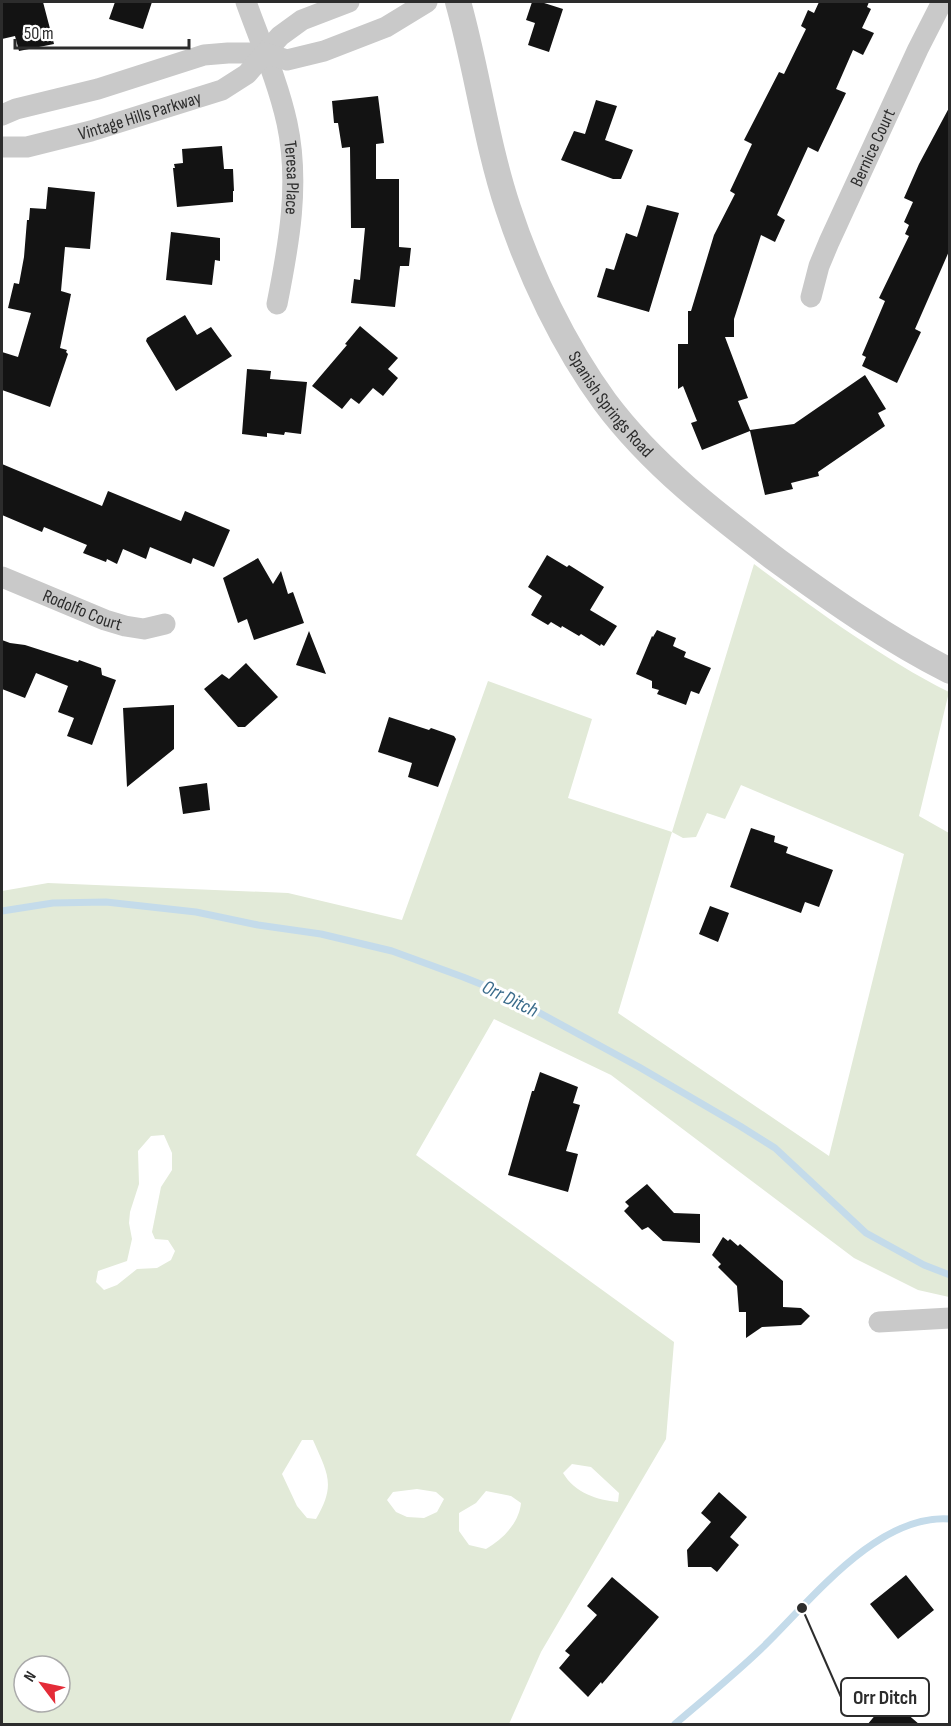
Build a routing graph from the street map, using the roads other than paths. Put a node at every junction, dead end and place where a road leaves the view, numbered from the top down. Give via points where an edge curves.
1 (246, 2) edge
2 (349, 2) edge
3 (427, 2) edge
4 (458, 2) edge
5 (942, 2) edge
6 (265, 53) junction
7 (2, 115) edge
8 (2, 147) edge
9 (811, 297) dead end
10 (277, 304) dead end
11 (2, 577) edge
12 (165, 624) dead end
13 (950, 671) edge
14 (950, 1318) edge
15 (879, 1322) dead end

1 - 6 street, Teresa Place
2 - 6 street, Vintage Hills Parkway via 302,20
3 - 6 street, Vintage Hills Parkway via 386,27 324,51 287,60
4 - 13 street, Spanish Springs Road via 508,209 554,319 606,404 677,480 722,518 855,615
5 - 9 street, Bernice Court via 829,242
6 - 7 street, Vintage Hills Parkway via 204,55
6 - 8 street, Vintage Hills Parkway via 247,74 222,90 91,131 27,147
6 - 10 street, Teresa Place via 287,123 293,183 288,251
11 - 12 street, Rodolfo Court via 125,626 144,629
14 - 15 street

